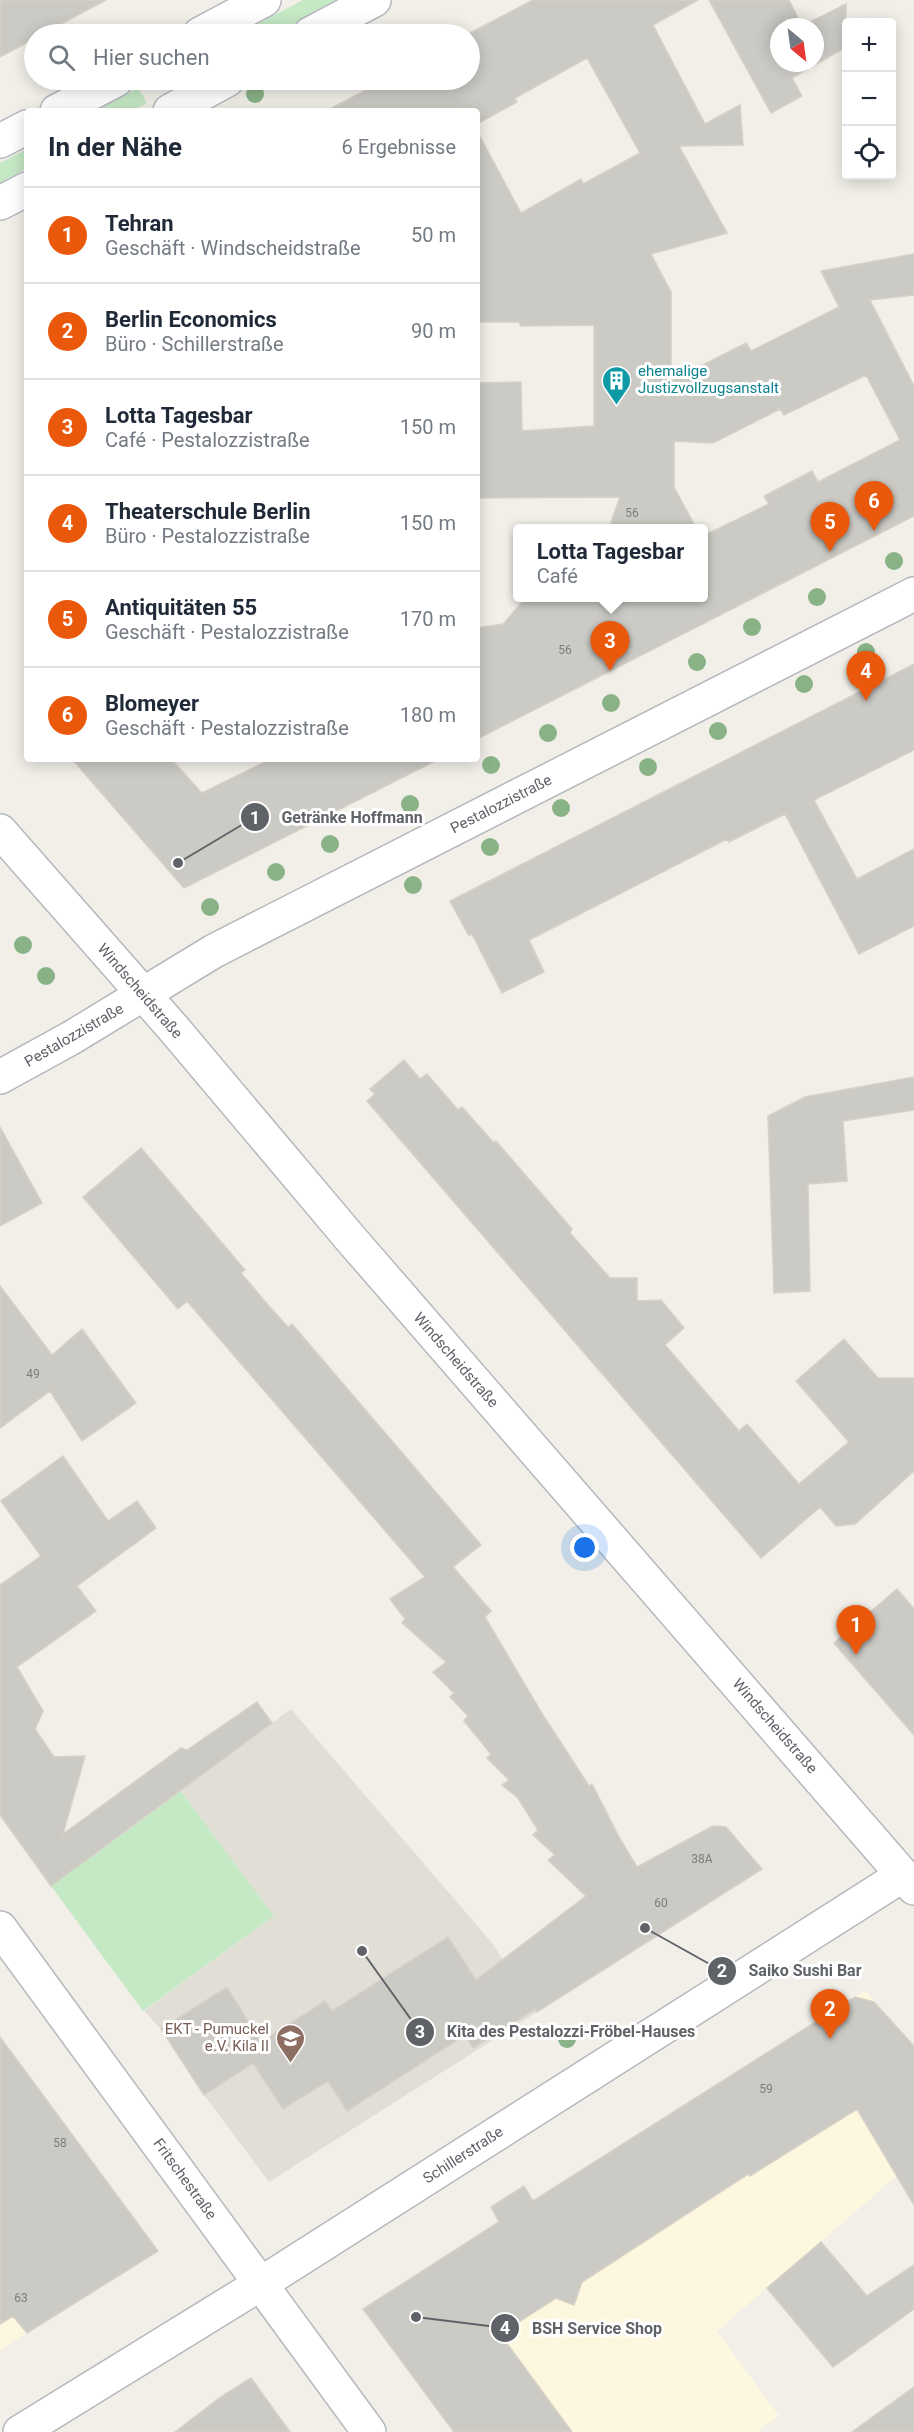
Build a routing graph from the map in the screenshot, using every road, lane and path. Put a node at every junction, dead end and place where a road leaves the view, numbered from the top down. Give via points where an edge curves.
1 (264, 0) edge
2 (374, 0) edge
3 (219, 24) edge
4 (329, 24) edge
5 (97, 90) edge
6 (209, 90) edge
7 (63, 108) edge
8 (176, 108) edge
9 (24, 129) edge
10 (0, 141) edge
11 (24, 191) edge
12 (0, 204) edge
13 (914, 594) edge
14 (0, 831) edge
15 (143, 994) junction
16 (0, 1077) edge
17 (908, 1881) edge
18 (0, 1928) edge
19 (262, 2283) junction
20 (20, 2432) edge
21 (369, 2432) edge

1 - 3 street
2 - 4 street
5 - 7 street
6 - 8 street
9 - 10 street
11 - 12 street
13 - 15 street, Pestalozzistraße via 214,951
14 - 15 street, Windscheidstraße
15 - 16 street, Pestalozzistraße
15 - 17 street, Windscheidstraße
17 - 19 street, Schillerstraße
18 - 19 street, Fritschestraße
19 - 20 street, Schillerstraße
19 - 21 street, Fritschestraße

